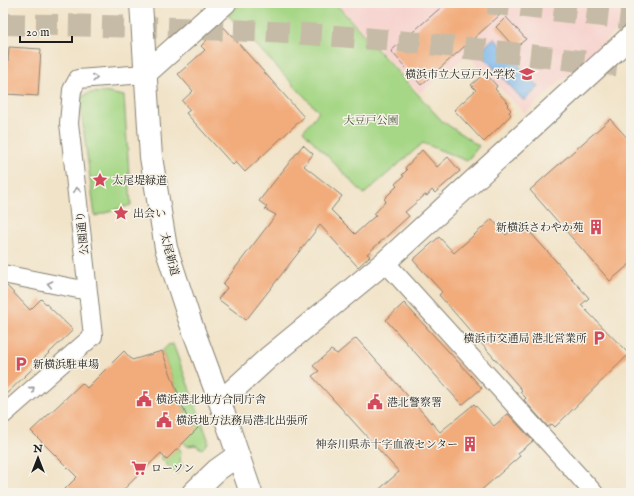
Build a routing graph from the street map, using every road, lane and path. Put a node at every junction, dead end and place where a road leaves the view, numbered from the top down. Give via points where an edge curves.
1 (141, 3) edge
2 (225, 3) edge
3 (631, 36) edge
4 (145, 74) junction
5 (385, 262) junction
6 (3, 274) edge
7 (88, 291) junction
8 (220, 402) junction
9 (3, 415) edge
10 (238, 455) junction
11 (193, 493) edge
12 (251, 493) edge
13 (594, 493) edge

1 - 4 street, 太尾新道
2 - 4 street
3 - 5 street
7 -> 4 street, 公園通り via 69,123 72,90 78,80
4 - 8 street, 太尾新道 via 152,157 166,248
5 - 8 street via 268,358
5 - 13 street
7 -> 6 street
9 -> 7 street, 公園通り via 93,336
8 - 10 street, 太尾新道
10 - 11 street via 217,470
10 - 12 street, 太尾新道

